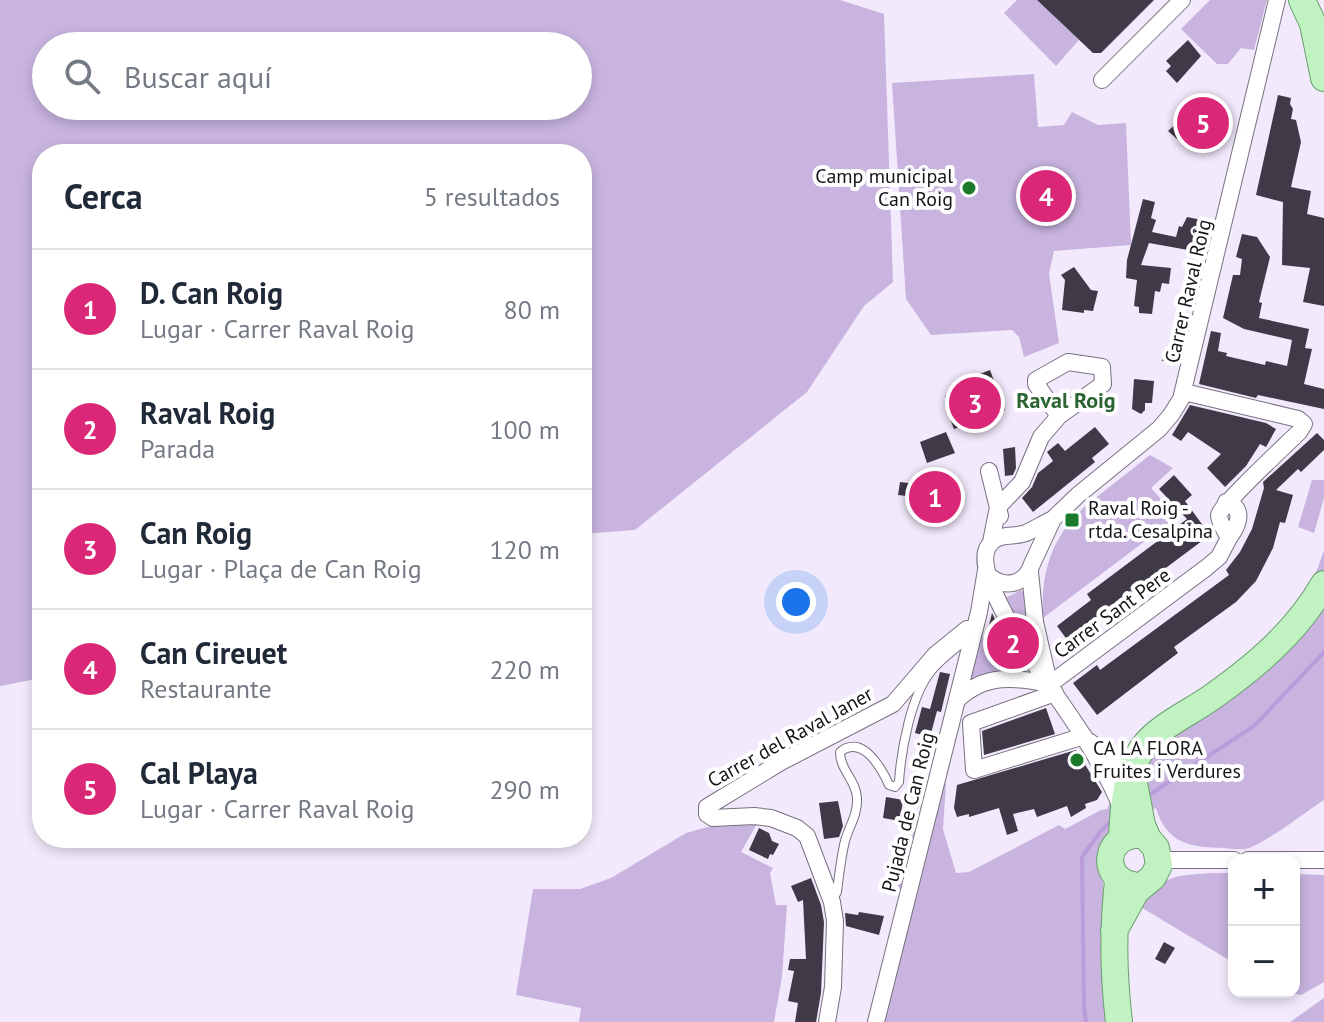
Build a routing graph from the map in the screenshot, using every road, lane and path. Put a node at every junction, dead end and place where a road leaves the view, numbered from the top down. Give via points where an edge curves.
1 (1182, 0) edge
2 (1277, 0) edge
3 (1287, 0) edge
4 (1302, 0) edge
5 (1274, 21) junction
6 (1320, 42) edge
7 (1102, 80) dead end
8 (1184, 392) junction
9 (1059, 416) dead end
10 (989, 471) dead end
11 (998, 507) junction
12 (1053, 519) junction
13 (1012, 536) junction
14 (991, 542) junction
15 (1031, 568) junction
16 (987, 573) junction
17 (1324, 584) edge
18 (1002, 590) junction
19 (976, 625) junction
20 (1052, 689) junction
21 (957, 700) junction
22 (1084, 736) junction
23 (1143, 749) junction
24 (1102, 752) junction
25 (1132, 776) junction
26 (1123, 812) junction
27 (1143, 846) junction
28 (1228, 859) edge
29 (1300, 860) edge
30 (1324, 860) edge
31 (1130, 882) junction
32 (832, 902) junction
33 (827, 1022) edge
34 (876, 1022) edge
35 (1119, 1022) edge

1 - 7 street
2 - 5 street, Carrer Raval Roig
3 - 5 street, Carrer Raval Roig
4 - 6 main road
5 - 8 street, Carrer Raval Roig
8 - 12 street, Carrer Raval Roig via 1159,429
8 - 20 street, Carrer Sant Pere via 1304,424 1226,502 1219,514 1229,538 1219,557
9 - 11 street via 1041,437 1022,482
10 - 11 street
11 - 13 street
11 - 14 street
12 - 13 street, Carrer Raval Roig
12 - 15 street, Carrer Raval Roig
13 - 14 street
13 - 15 street via 1030,548
14 - 16 street via 984,555
15 - 18 street
15 - 20 street via 1035,622
16 - 18 street
16 - 19 street, Pujada de Can Roig
17 - 23 main road via 1276,647
18 - 19 street
18 - 20 street via 1033,665
19 - 21 street, Pujada de Can Roig
19 - 32 lane via 922,685 895,787 866,751 849,746 840,752 857,802
19 - 32 street, Carrer del Raval Janer via 935,655 893,704 781,762 706,811 713,818 771,818 803,831
20 - 21 street via 1003,677 969,688
20 - 22 street
20 - 22 street, Carrer Sant Pere via 971,723 974,770
21 - 34 street, Pujada de Can Roig
22 - 24 street
22 - 26 street
23 - 24 street
23 - 25 main road
24 - 25 street
25 - 26 main road
25 - 27 main road
26 - 27 main road
27 - 28 street
27 - 31 main road via 1153,877
27 - 31 main road via 1111,850 1112,871
29 - 30 street
31 - 35 main road via 1114,931
32 - 33 street, Carrer del Raval Janer via 836,944

